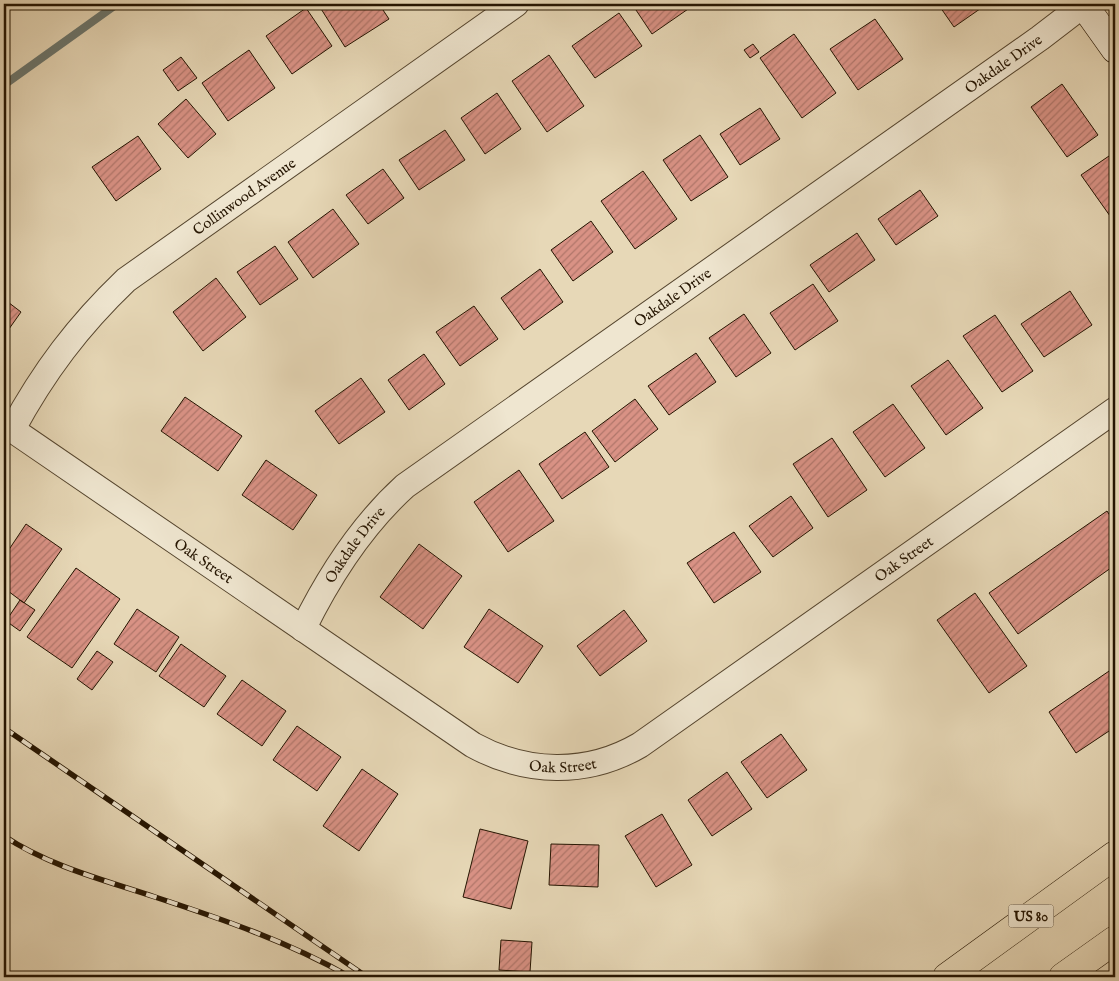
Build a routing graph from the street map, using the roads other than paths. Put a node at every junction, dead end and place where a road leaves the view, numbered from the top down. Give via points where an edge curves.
1 (516, 4) edge
2 (1083, 4) edge
3 (1115, 49) edge
4 (1115, 410) edge
5 (8, 427) edge
6 (303, 629) junction
7 (1115, 855) edge
8 (1115, 940) edge
9 (947, 977) edge
10 (1063, 977) edge

1 - 5 street, Collinwood Avenue via 126,280 92,313 63,348
2 - 3 street
2 - 6 street, Oakdale Drive via 1040,38 405,486 383,506 360,535 320,594
4 - 6 street, Oak Street via 640,745 610,760 550,768 520,764 492,755 473,746
5 - 6 street, Oak Street
7 - 9 highway, US 80
8 - 10 highway

